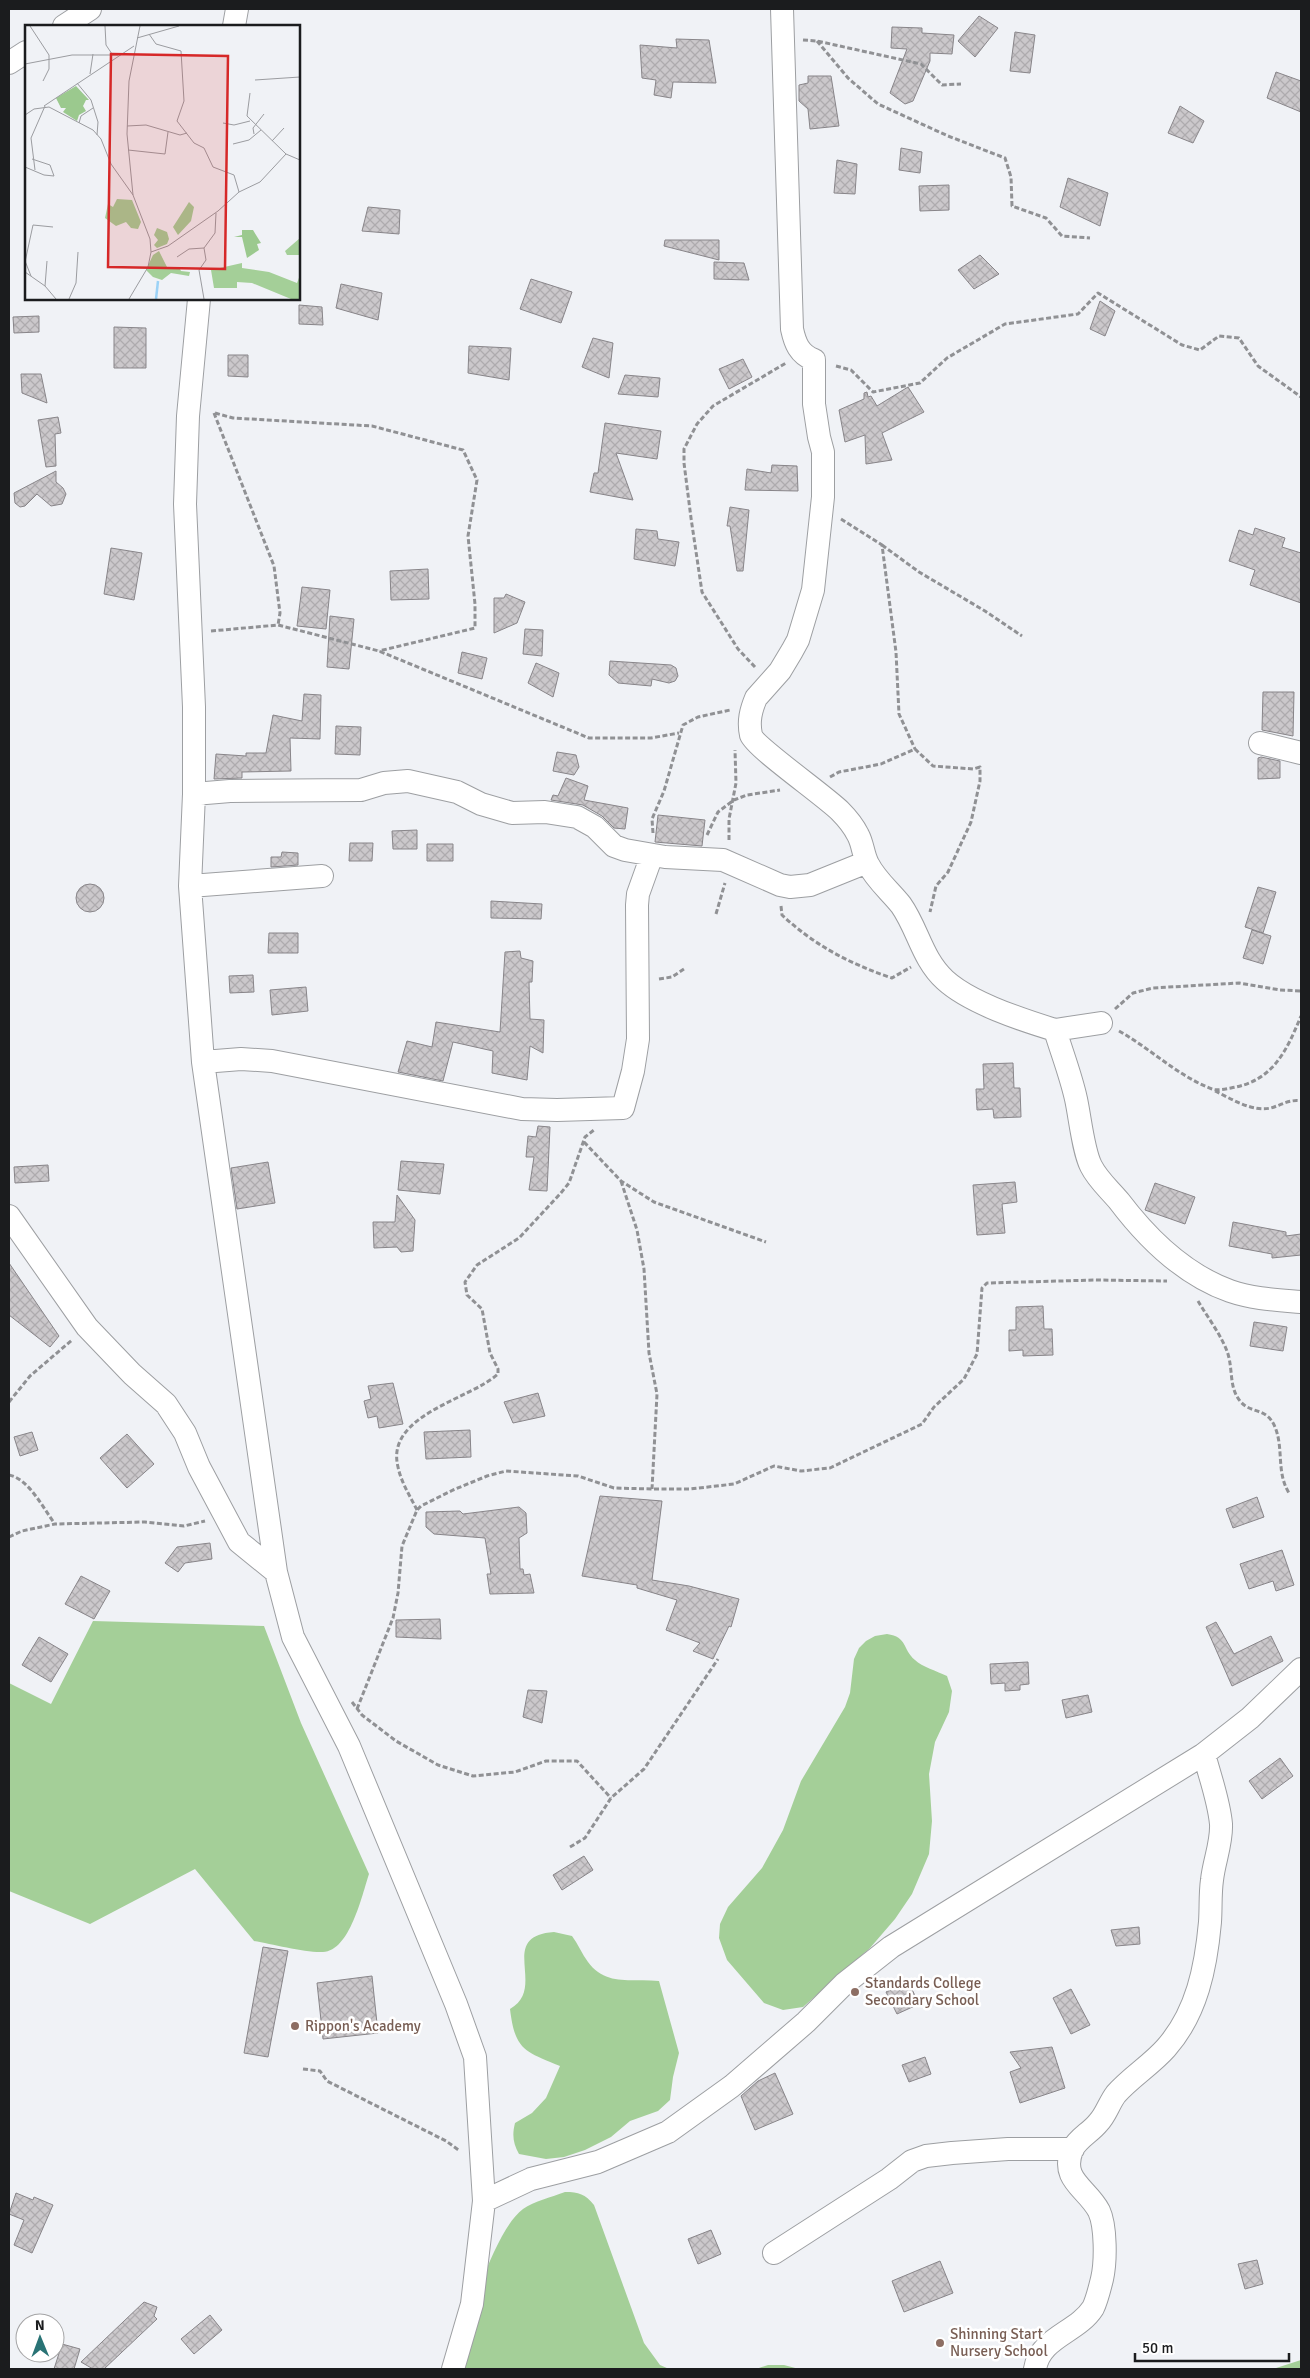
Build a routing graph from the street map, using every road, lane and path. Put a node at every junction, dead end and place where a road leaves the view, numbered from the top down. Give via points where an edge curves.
1 (85, 9) edge
2 (237, 9) edge
3 (782, 9) edge
4 (65, 25) edge
5 (234, 25) edge
6 (782, 40) junction
7 (816, 40) junction
8 (25, 53) edge
9 (9, 64) edge
10 (961, 84) dead end
11 (1090, 238) dead end
12 (199, 300) edge
13 (807, 356) junction
14 (1301, 396) edge
15 (215, 413) junction
16 (188, 416) junction
17 (822, 519) junction
18 (882, 545) junction
19 (278, 625) junction
20 (192, 633) junction
21 (1022, 636) dead end
22 (379, 651) junction
23 (769, 682) junction
24 (753, 705) junction
25 (679, 733) junction
26 (752, 736) junction
27 (1260, 743) dead end
28 (915, 749) junction
29 (1301, 753) edge
30 (813, 786) junction
31 (194, 794) junction
32 (734, 800) junction
33 (706, 835) dead end
34 (652, 855) junction
35 (729, 862) junction
36 (867, 862) junction
37 (322, 876) dead end
38 (780, 885) junction
39 (190, 886) junction
40 (716, 914) dead end
41 (917, 937) junction
42 (927, 958) junction
43 (684, 969) dead end
44 (638, 977) junction
45 (1301, 991) edge
46 (1301, 1016) edge
47 (1101, 1023) junction
48 (1055, 1030) junction
49 (203, 1062) junction
50 (1215, 1090) junction
51 (1301, 1101) edge
52 (623, 1108) junction
53 (584, 1142) junction
54 (620, 1181) junction
55 (9, 1216) edge
56 (766, 1242) dead end
57 (1170, 1281) dead end
58 (1196, 1297) dead end
59 (1301, 1302) edge
60 (87, 1327) junction
61 (9, 1402) edge
62 (9, 1475) edge
63 (652, 1490) junction
64 (1289, 1493) dead end
65 (416, 1510) junction
66 (225, 1517) junction
67 (55, 1524) junction
68 (9, 1537) edge
69 (276, 1572) junction
70 (718, 1659) dead end
71 (1301, 1669) edge
72 (347, 1697) dead end
73 (357, 1709) junction
74 (1204, 1754) junction
75 (611, 1798) junction
76 (570, 1847) dead end
77 (304, 2069) dead end
78 (1073, 2148) junction
79 (483, 2168) junction
80 (484, 2201) junction
81 (774, 2254) dead end
82 (453, 2369) edge
83 (1035, 2369) edge

1 - 4 street
2 - 5 street
3 - 6 street
6 - 7 path
6 - 13 street via 792,329 795,341
7 - 10 path via 921,64 942,85
7 - 11 path via 848,78 878,104 1005,158 1011,177 1012,206 1046,218 1062,236
8 - 9 street
12 - 16 street
13 - 14 path via 851,370 873,392 920,383 947,358 1004,324 1078,314 1098,293 1182,345 1200,350 1219,336 1239,338 1258,366
13 - 17 street via 823,452
13 - 23 path via 713,406 697,424 684,448 702,592 738,649
15 - 16 path
15 - 19 path via 274,566 280,613
15 - 22 path via 233,418 372,426 463,450 477,480 468,536 475,628
16 - 20 street via 185,504
17 - 18 path via 840,518
17 - 23 street via 809,606 787,662
18 - 21 path
18 - 28 path via 896,652 900,714
19 - 20 path
19 - 22 path
20 - 31 street
22 - 25 path via 589,738 658,738
23 - 24 street
24 - 25 path via 698,717 683,725
24 - 26 street via 750,713
25 - 34 path via 671,771 652,819
26 - 30 street via 759,746
26 - 32 path via 735,744
27 - 29 street
28 - 30 path via 881,764 839,772
28 - 41 path via 933,766 980,767 980,781 968,832 948,872 936,886 932,906
30 - 32 path via 797,785 776,792 747,794
30 - 36 street via 841,812 858,834
31 - 34 street via 361,790 384,783 408,781 457,792 480,804 512,813 545,812 577,817 594,827 614,846
31 - 39 street
32 - 33 path via 718,812
32 - 35 path via 728,819
34 - 35 street
34 - 44 street via 638,894
35 - 38 street
35 - 40 path
36 - 38 street via 810,885
36 - 41 street via 902,906
37 - 39 street
38 - 42 path via 782,915 808,938 863,968 892,978
39 - 49 street
41 - 42 street
42 - 48 street via 956,989 1011,1016
43 - 44 path via 662,979
44 - 52 street via 636,1055
45 - 47 path via 1239,983 1153,988 1133,993
46 - 50 path via 1291,1040 1266,1075 1238,1087
47 - 48 street
47 - 50 path via 1139,1042 1183,1074
48 - 59 street via 1076,1097 1090,1164 1100,1182 1138,1226 1203,1279 1232,1292
49 - 52 street via 272,1061 522,1108
49 - 69 street
50 - 51 path via 1243,1105 1258,1108
52 - 53 path via 584,1137
53 - 54 path
53 - 65 path via 569,1183 560,1194 519,1238 477,1265 465,1282 467,1295 482,1309 490,1354 498,1374 482,1386 437,1406 403,1435 397,1446 397,1465
54 - 56 path via 654,1202
54 - 63 path via 637,1230 644,1269 649,1353 657,1394
55 - 60 street
57 - 63 path via 987,1283 982,1288 974,1364 922,1424 830,1468 801,1471 774,1466 734,1484
58 - 64 path via 1227,1353 1233,1391 1242,1404 1269,1416 1275,1426 1281,1447 1283,1483
60 - 61 path via 30,1376
60 - 66 street via 166,1404 185,1433
62 - 67 path via 15,1476 33,1493
63 - 65 path via 614,1488 578,1476 506,1471 438,1496
65 - 73 path via 402,1546 394,1618
66 - 67 path via 184,1526 145,1522
66 - 69 street via 239,1542
67 - 68 path
69 - 79 street via 293,1637 350,1746 475,2056
70 - 75 path via 644,1769
71 - 74 street via 1250,1718
72 - 73 path
73 - 75 path via 396,1741 438,1765 473,1776 515,1772 546,1761 577,1761
74 - 78 street via 1221,1825 1201,1982 1177,2035 1116,2095 1100,2122
74 - 80 street via 891,1947 844,1984 806,2022 732,2086 668,2132 598,2162 531,2179
75 - 76 path via 586,1838
77 - 79 path via 320,2072 327,2081 446,2141
78 - 81 street via 1008,2149 926,2156 912,2161
78 - 83 street via 1068,2163 1073,2181 1099,2212 1104,2245 1102,2278 1093,2308 1077,2324 1051,2341 1036,2360
79 - 80 street
80 - 82 street via 472,2304

